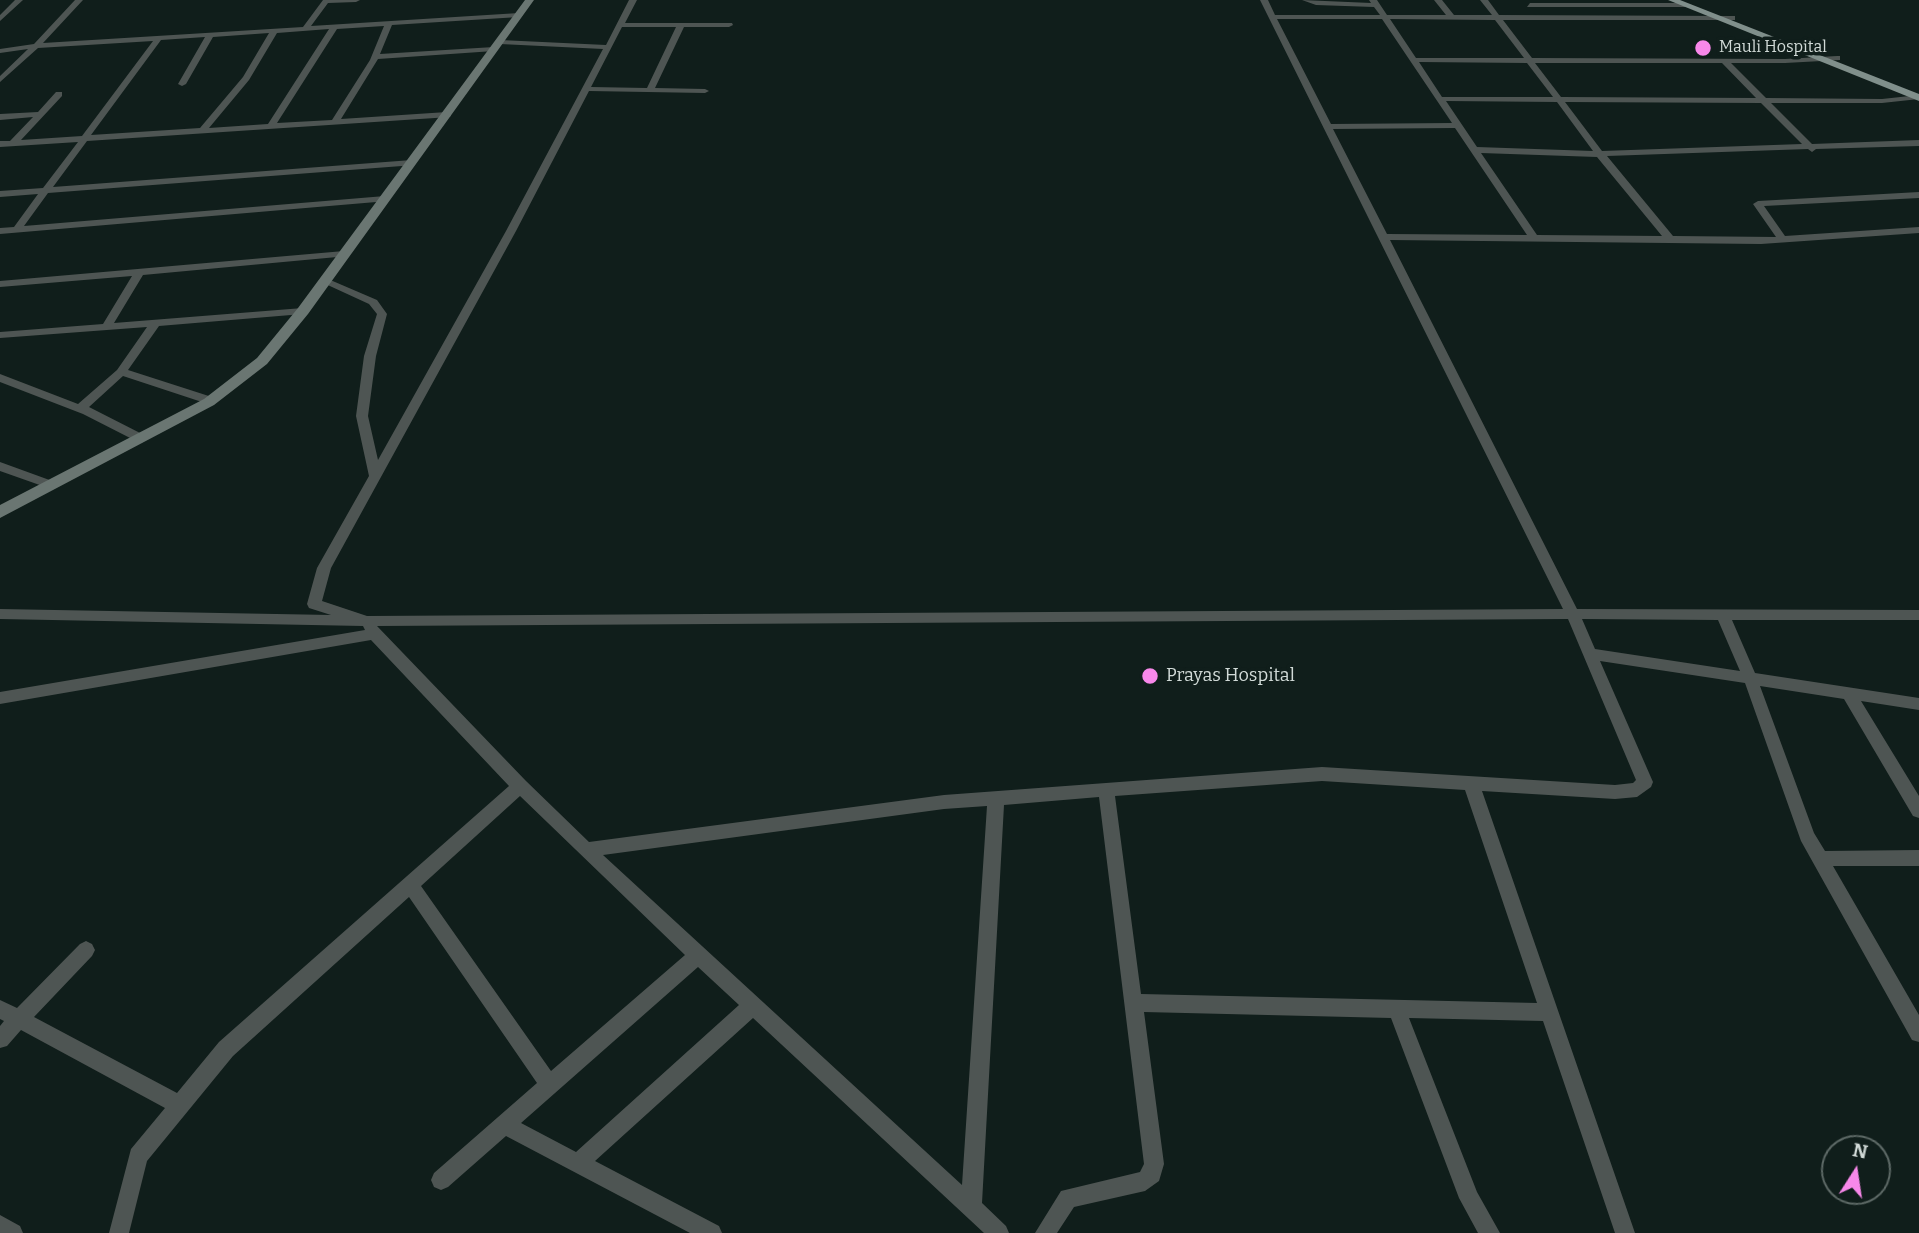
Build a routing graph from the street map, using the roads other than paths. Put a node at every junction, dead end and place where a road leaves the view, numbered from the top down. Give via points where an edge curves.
1 (19, 0) edge
2 (79, 0) edge
3 (356, 0) edge
4 (530, 0) edge
5 (633, 0) edge
6 (1264, 0) edge
7 (1306, 0) edge
8 (1438, 0) edge
9 (1484, 0) edge
10 (1672, 0) edge
11 (327, 1) edge
12 (1375, 2) edge
13 (1593, 3) edge
14 (1686, 3) edge
15 (1530, 5) dead end
16 (519, 15) junction
17 (1272, 17) junction
18 (1732, 18) junction
19 (0, 19) edge
20 (1387, 19) junction
21 (1452, 19) junction
22 (1502, 19) junction
23 (1611, 19) junction
24 (1718, 19) junction
25 (389, 23) junction
26 (620, 25) junction
27 (681, 25) junction
28 (729, 25) dead end
29 (335, 26) junction
30 (306, 28) junction
31 (275, 30) junction
32 (211, 34) junction
33 (160, 37) junction
34 (36, 46) junction
35 (497, 46) junction
36 (607, 47) junction
37 (0, 51) edge
38 (375, 57) junction
39 (1837, 58) junction
40 (1414, 60) junction
41 (1822, 60) junction
42 (1532, 61) junction
43 (1724, 61) junction
44 (0, 80) edge
45 (182, 84) dead end
46 (586, 89) junction
47 (650, 90) junction
48 (705, 91) dead end
49 (59, 94) dead end
50 (1919, 96) edge
51 (1441, 100) junction
52 (1561, 100) junction
53 (1763, 101) junction
54 (40, 114) junction
55 (447, 115) junction
56 (0, 117) edge
57 (335, 122) junction
58 (1459, 125) junction
59 (271, 126) junction
60 (1327, 127) junction
61 (202, 131) junction
62 (86, 138) junction
63 (13, 143) junction
64 (1919, 143) edge
65 (0, 144) edge
66 (1812, 149) junction
67 (1475, 150) junction
68 (1600, 154) junction
69 (412, 163) junction
70 (48, 188) junction
71 (0, 194) edge
72 (1919, 195) edge
73 (385, 199) junction
74 (17, 229) junction
75 (1919, 230) edge
76 (0, 231) edge
77 (1383, 237) junction
78 (1534, 237) junction
79 (1670, 239) junction
80 (1783, 240) junction
81 (344, 254) junction
82 (139, 272) junction
83 (324, 281) junction
84 (1, 285) edge
85 (303, 311) junction
86 (155, 323) junction
87 (107, 326) junction
88 (0, 335) edge
89 (121, 372) junction
90 (0, 378) edge
91 (211, 401) junction
92 (82, 410) junction
93 (140, 439) junction
94 (0, 466) edge
95 (375, 476) junction
96 (51, 485) junction
97 (0, 512) edge
98 (0, 614) edge
99 (1573, 614) junction
100 (1723, 615) junction
101 (1919, 615) edge
102 (371, 628) junction
103 (1591, 654) junction
104 (1751, 680) junction
105 (1847, 692) junction
106 (0, 698) edge
107 (1919, 704) edge
108 (1471, 784) junction
109 (520, 786) junction
110 (1107, 790) junction
111 (996, 798) junction
112 (1919, 811) edge
113 (586, 850) junction
114 (1919, 858) edge
115 (1819, 859) junction
116 (411, 886) junction
117 (86, 950) dead end
118 (698, 955) junction
119 (1133, 1003) junction
120 (753, 1005) junction
121 (0, 1009) edge
122 (1396, 1009) junction
123 (1547, 1012) junction
124 (20, 1019) junction
125 (1918, 1029) edge
126 (0, 1039) edge
127 (550, 1085) junction
128 (180, 1105) junction
129 (504, 1125) junction
130 (578, 1163) junction
131 (441, 1180) dead end
132 (971, 1207) junction
133 (0, 1225) edge
134 (13, 1233) edge
135 (119, 1233) edge
136 (712, 1233) edge
137 (999, 1233) edge
138 (1045, 1233) edge
139 (1490, 1233) edge
140 (1625, 1233) edge

1 - 19 street
2 - 34 street
3 - 11 street
4 - 16 street
5 - 26 street
6 - 17 street
7 - 12 street
8 - 21 street
9 - 22 street
10 - 14 main road
11 - 30 street
12 - 20 street
13 - 14 street
13 - 15 street
13 - 23 street
14 - 18 main road
14 - 24 main road
16 - 25 street
16 - 35 street
17 - 20 street
17 - 60 street
18 - 24 street
18 - 39 main road
20 - 21 street
20 - 40 street
21 - 22 street
22 - 23 street
22 - 42 street
23 - 24 street
24 - 41 main road
25 - 29 street
25 - 38 street
26 - 27 street
26 - 36 street
27 - 28 street
27 - 47 street
29 - 30 street
29 - 59 street
30 - 31 street
31 - 32 street
31 - 61 street via 246,78
32 - 33 street
32 - 45 street
33 - 34 street
33 - 62 street
34 - 37 street
34 - 44 street
35 - 36 street
35 - 38 street
35 - 55 street
36 - 46 street
38 - 57 street
39 - 41 street
39 - 50 main road
40 - 42 street
40 - 51 street
41 - 43 street
41 - 50 main road
42 - 43 street
42 - 52 street
43 - 53 street
46 - 47 street
46 - 95 street
47 - 48 street
49 - 54 street
50 - 53 street via 1882,101
51 - 52 street
51 - 58 street
52 - 53 street
52 - 68 street
53 - 66 street
54 - 56 street
54 - 63 street
55 - 57 street
55 - 69 street
57 - 59 street
58 - 60 street
58 - 67 street
59 - 61 street
60 - 77 street
61 - 62 street
62 - 63 street
62 - 70 street
63 - 65 street
64 - 66 street
66 - 68 street
67 - 68 street
67 - 78 street
68 - 79 street
69 - 70 street
69 - 73 street
70 - 71 street
70 - 74 street
72 - 80 street via 1758,204
73 - 74 street
73 - 81 street
74 - 76 street
75 - 80 street
77 - 78 street
77 - 99 street
78 - 79 street
79 - 80 street
81 - 82 street
81 - 83 street
82 - 84 street
82 - 87 street
83 - 85 street
83 - 95 street via 373,302 382,314 370,356 362,416
85 - 86 street
85 - 91 street via 262,361
86 - 87 street
86 - 89 street
87 - 88 street
89 - 91 street
89 - 92 street via 86,400
90 - 92 street
91 - 93 street
92 - 93 street
93 - 96 street
94 - 96 street
95 - 102 street via 324,568 314,604
96 - 97 street
98 - 102 street
99 - 100 street
99 - 102 street
99 - 103 street
100 - 101 street
100 - 104 street
102 - 106 street
102 - 109 street
103 - 104 street
103 - 108 street via 1645,782 1637,790 1615,792
104 - 105 street
104 - 115 street
105 - 107 street
105 - 112 street
108 - 110 street via 1322,774
108 - 123 street
109 - 113 street
109 - 116 street
110 - 111 street
110 - 119 street
111 - 113 street
111 - 132 street
113 - 118 street
114 - 115 street
115 - 125 street
116 - 127 street
116 - 128 street via 226,1049
117 - 124 street
118 - 120 street
118 - 127 street
119 - 122 street
119 - 138 street via 1152,1174 1144,1181 1068,1198
120 - 130 street
120 - 132 street
121 - 124 street
122 - 123 street
122 - 139 street via 1469,1198
123 - 140 street
124 - 126 street
124 - 128 street
127 - 129 street
128 - 135 street via 138,1156
129 - 130 street
129 - 131 street
130 - 136 street
132 - 137 street
133 - 134 street

